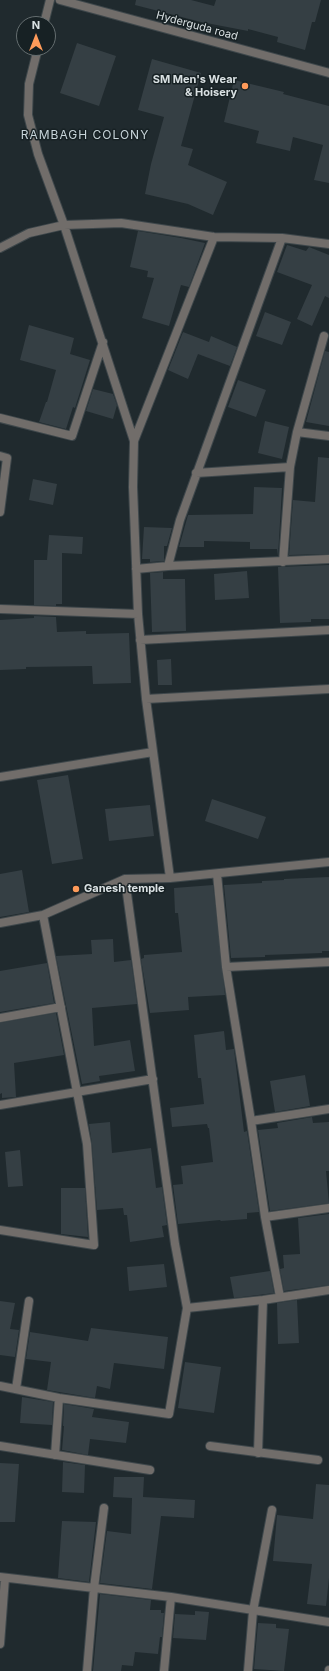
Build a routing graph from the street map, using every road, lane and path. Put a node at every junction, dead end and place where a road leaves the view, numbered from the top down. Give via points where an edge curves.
1 (50, 0) edge
2 (60, 0) edge
3 (46, 16) edge
4 (36, 56) edge
5 (329, 73) edge
6 (64, 225) junction
7 (214, 237) junction
8 (282, 238) junction
9 (329, 244) edge
10 (0, 248) edge
11 (324, 336) dead end
12 (103, 342) junction
13 (0, 418) edge
14 (297, 432) junction
15 (329, 436) edge
16 (134, 441) junction
17 (0, 456) edge
18 (290, 467) junction
19 (196, 473) junction
20 (0, 512) edge
21 (329, 559) edge
22 (283, 562) junction
23 (168, 566) junction
24 (136, 569) junction
25 (0, 609) edge
26 (138, 614) junction
27 (329, 630) edge
28 (140, 640) junction
29 (329, 689) edge
30 (146, 699) junction
31 (153, 752) junction
32 (0, 777) edge
33 (329, 862) edge
34 (217, 874) junction
35 (170, 878) junction
36 (125, 879) junction
37 (43, 915) junction
38 (0, 923) edge
39 (329, 962) edge
40 (226, 967) junction
41 (61, 1007) junction
42 (0, 1018) edge
43 (153, 1079) junction
44 (78, 1092) junction
45 (0, 1105) edge
46 (329, 1109) edge
47 (251, 1121) junction
48 (329, 1208) edge
49 (265, 1217) junction
50 (0, 1230) edge
51 (329, 1290) edge
52 (280, 1297) junction
53 (263, 1300) junction
54 (29, 1301) dead end
55 (187, 1308) junction
56 (0, 1386) edge
57 (16, 1389) junction
58 (59, 1398) junction
59 (0, 1446) edge
60 (210, 1446) dead end
61 (258, 1453) junction
62 (55, 1455) junction
63 (318, 1460) dead end
64 (150, 1470) dead end
65 (104, 1508) dead end
66 (272, 1510) dead end
67 (2, 1577) edge
68 (94, 1588) junction
69 (171, 1596) junction
70 (253, 1611) junction
71 (329, 1622) edge
72 (0, 1644) edge
73 (87, 1671) edge
74 (164, 1671) edge
75 (248, 1671) edge

1 - 3 street
2 - 5 street, Hyderguda road
4 - 6 street via 29,84 28,115 38,154
6 - 7 street via 121,222
6 - 10 street via 29,233
6 - 12 street
7 - 8 street
7 - 16 street
8 - 9 street
8 - 19 street
11 - 14 street
12 - 13 street via 72,436
12 - 16 street
14 - 15 street
14 - 18 street
16 - 24 street
17 - 20 street via 7,458
18 - 19 street
18 - 22 street
19 - 23 street
21 - 22 street
22 - 23 street
23 - 24 street
24 - 26 street
25 - 26 street
26 - 28 street
27 - 28 street
28 - 30 street
29 - 30 street
30 - 31 street
31 - 32 street
31 - 35 street
33 - 34 street
34 - 35 street
34 - 40 street
35 - 36 street
36 - 37 street
36 - 43 street
37 - 38 street
37 - 41 street
39 - 40 street
40 - 47 street
41 - 42 street
41 - 44 street
43 - 44 street
43 - 55 street via 175,1244
44 - 45 street
44 - 50 street via 87,1144 94,1245
46 - 47 street
47 - 49 street
48 - 49 street
49 - 52 street
51 - 52 street
52 - 53 street
53 - 55 street
53 - 61 street
54 - 57 street
55 - 58 street via 170,1414
56 - 57 street
57 - 58 street
58 - 62 street
59 - 62 street
60 - 61 street
61 - 63 street
62 - 64 street
65 - 68 street
66 - 70 street
67 - 68 street
67 - 72 street
68 - 69 street
68 - 73 street
69 - 70 street
69 - 74 street
70 - 71 street
70 - 75 street

